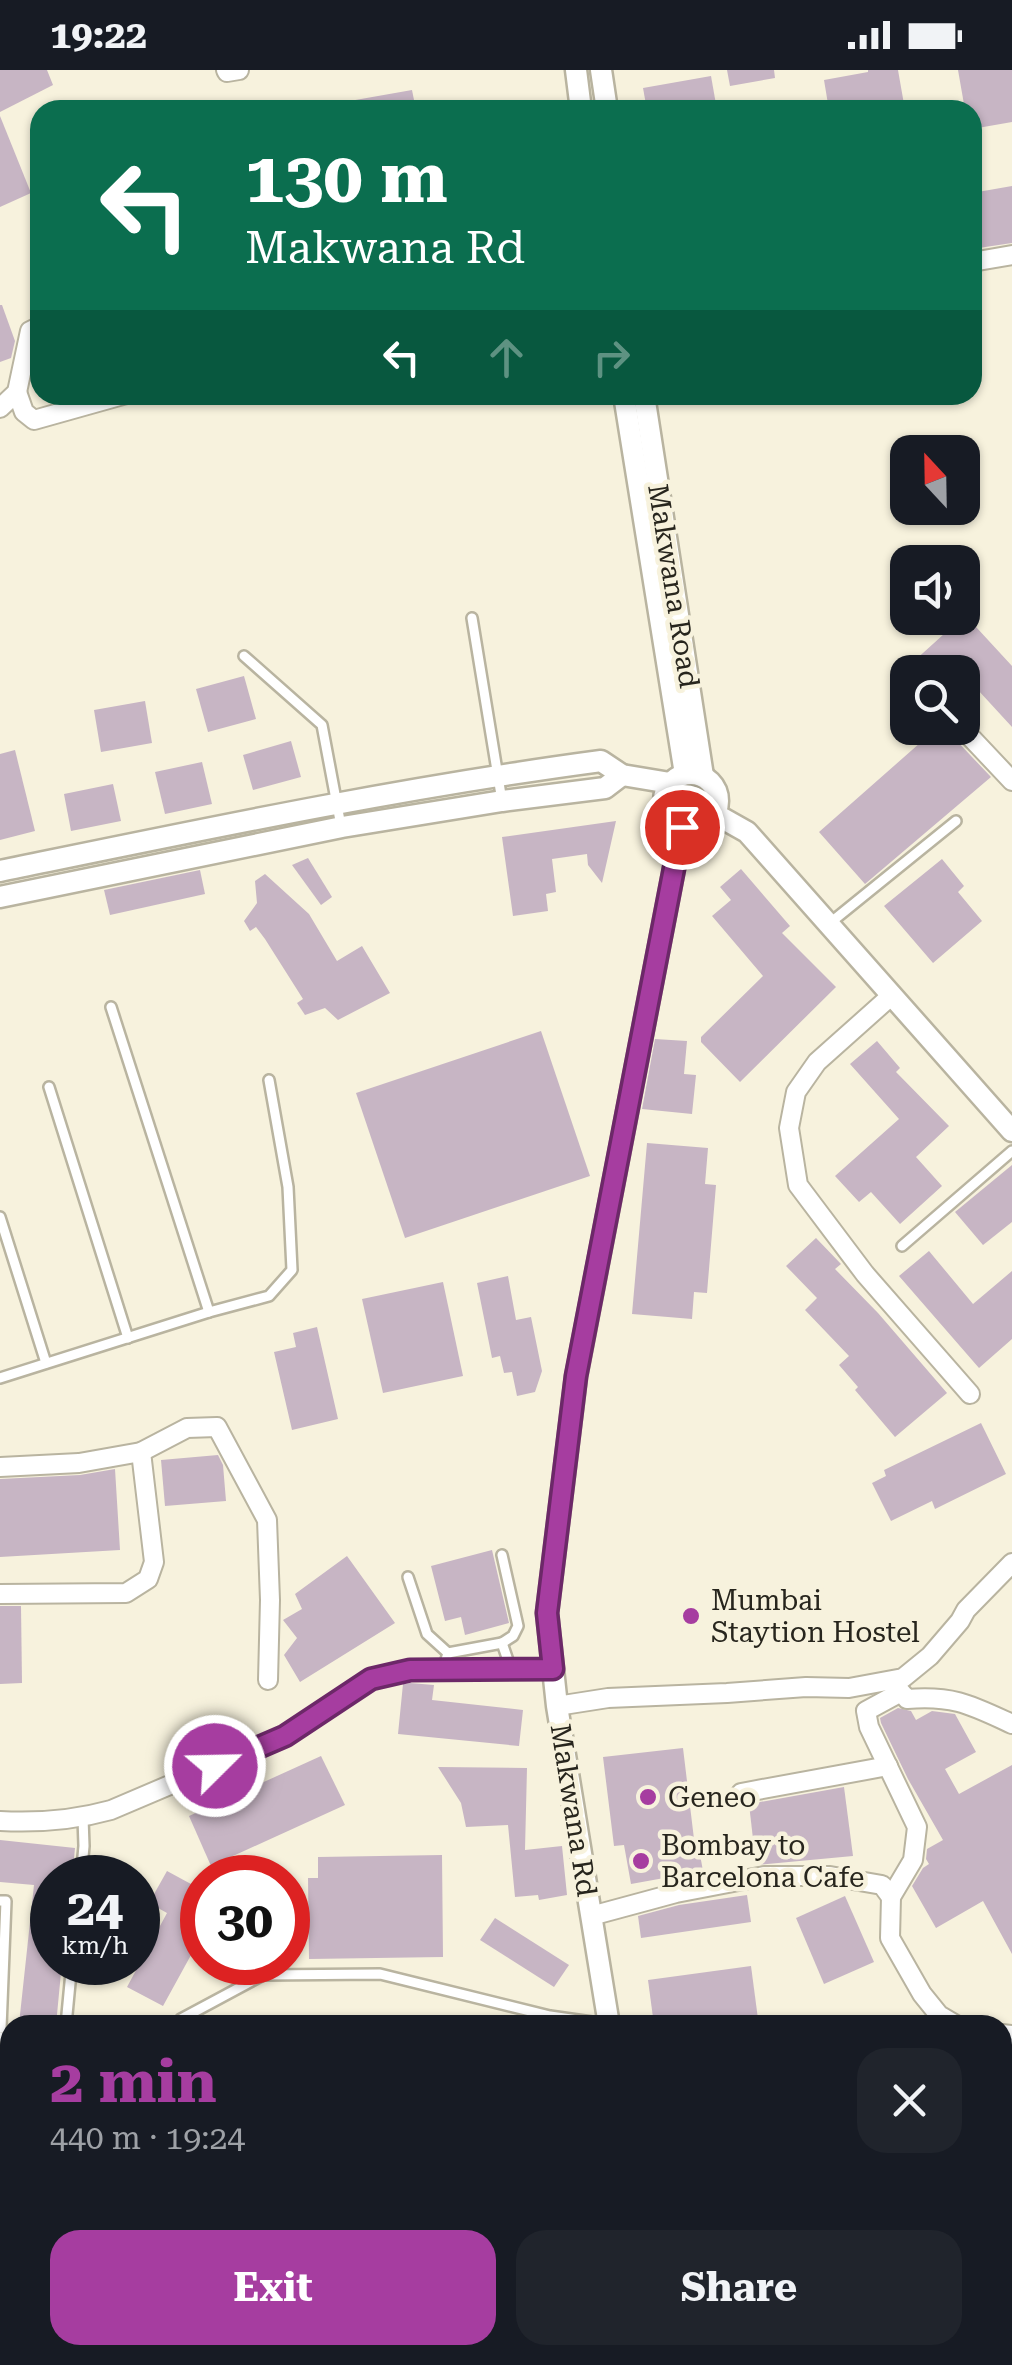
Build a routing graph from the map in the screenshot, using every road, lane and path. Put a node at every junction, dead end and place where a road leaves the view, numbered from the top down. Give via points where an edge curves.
1 (226, 70) edge
2 (238, 70) edge
3 (576, 70) edge
4 (601, 70) edge
5 (580, 100) edge
6 (605, 100) edge
7 (1012, 255) edge
8 (982, 260) edge
9 (30, 330) edge
10 (18, 392) junction
11 (87, 405) edge
12 (626, 405) edge
13 (645, 405) edge
14 (0, 408) edge
15 (666, 594) junction
16 (472, 618) dead end
17 (244, 656) dead end
18 (978, 745) edge
19 (498, 775) junction
20 (622, 775) junction
21 (686, 777) junction
22 (1012, 781) edge
23 (502, 801) junction
24 (336, 802) junction
25 (715, 814) junction
26 (956, 821) dead end
27 (682, 827) junction
28 (342, 828) junction
29 (0, 871) edge
30 (0, 897) edge
31 (828, 924) junction
32 (891, 996) junction
33 (111, 1007) dead end
34 (270, 1080) dead end
35 (49, 1087) dead end
36 (1012, 1131) edge
37 (1012, 1151) edge
38 (0, 1217) edge
39 (902, 1246) dead end
40 (208, 1312) junction
41 (128, 1338) junction
42 (46, 1364) junction
43 (0, 1378) edge
44 (970, 1394) dead end
45 (141, 1452) junction
46 (0, 1467) edge
47 (502, 1554) dead end
48 (1012, 1563) edge
49 (408, 1577) dead end
50 (0, 1594) edge
51 (502, 1643) junction
52 (446, 1661) junction
53 (511, 1669) junction
54 (553, 1669) junction
55 (268, 1680) dead end
56 (557, 1706) junction
57 (1012, 1724) edge
58 (888, 1766) junction
59 (741, 1793) dead end
60 (83, 1818) junction
61 (0, 1821) edge
62 (83, 1855) edge
63 (892, 1897) junction
64 (0, 1900) edge
65 (591, 1916) junction
66 (70, 1985) edge
67 (2, 2015) edge
68 (67, 2015) edge
69 (188, 2015) edge
70 (546, 2015) edge
71 (607, 2015) edge
72 (939, 2015) edge

1 - 2 street
3 - 5 street
4 - 6 street
7 - 8 street
9 - 10 street
10 - 11 street via 34,420
10 - 14 street
12 - 15 street, Makwana Road
13 - 15 street, Makwana Road
15 - 21 street, Makwana Road
16 - 19 lane
17 - 24 lane via 322,725
18 - 22 street
19 - 20 street via 601,761
19 - 23 lane
19 - 24 street
20 - 21 street
20 - 23 street via 605,788
21 - 25 street via 712,783
21 - 27 street via 663,798 669,818
23 - 28 street
24 - 28 lane
24 - 29 street
25 - 27 street via 699,827
25 - 31 street via 747,832
26 - 31 lane
27 - 54 street, Makwana Rd via 576,1376 547,1613
28 - 30 street
31 - 32 street
32 - 36 street
32 - 44 street via 817,1062 796,1092 790,1128 798,1185
33 - 40 lane
34 - 40 lane via 288,1187 292,1270 269,1296
35 - 41 lane
37 - 39 lane
38 - 42 lane
40 - 41 lane
41 - 42 lane
42 - 43 lane
45 - 46 street via 79,1464
45 - 50 street via 154,1562 148,1579 126,1592
45 - 55 street via 187,1428 217,1427 267,1520
47 - 51 lane via 518,1626
48 - 56 street via 904,1678 849,1688
49 - 52 lane via 427,1634
51 - 52 lane
51 - 53 lane
52 - 53 street
52 - 60 street via 371,1679 285,1736
53 - 54 street
54 - 56 street, Makwana Rd
56 - 65 street, Makwana Rd
57 - 58 street via 968,1704 934,1696 906,1699 901,1692 866,1711
58 - 59 street
58 - 63 street via 917,1827 914,1860
60 - 61 street
60 - 62 lane
63 - 65 street via 882,1886 830,1876 764,1876
63 - 72 street via 890,1938
64 - 67 lane via 6,1902
65 - 71 street, Makwana Rd
66 - 68 lane
69 - 70 lane via 263,1974 380,1974

